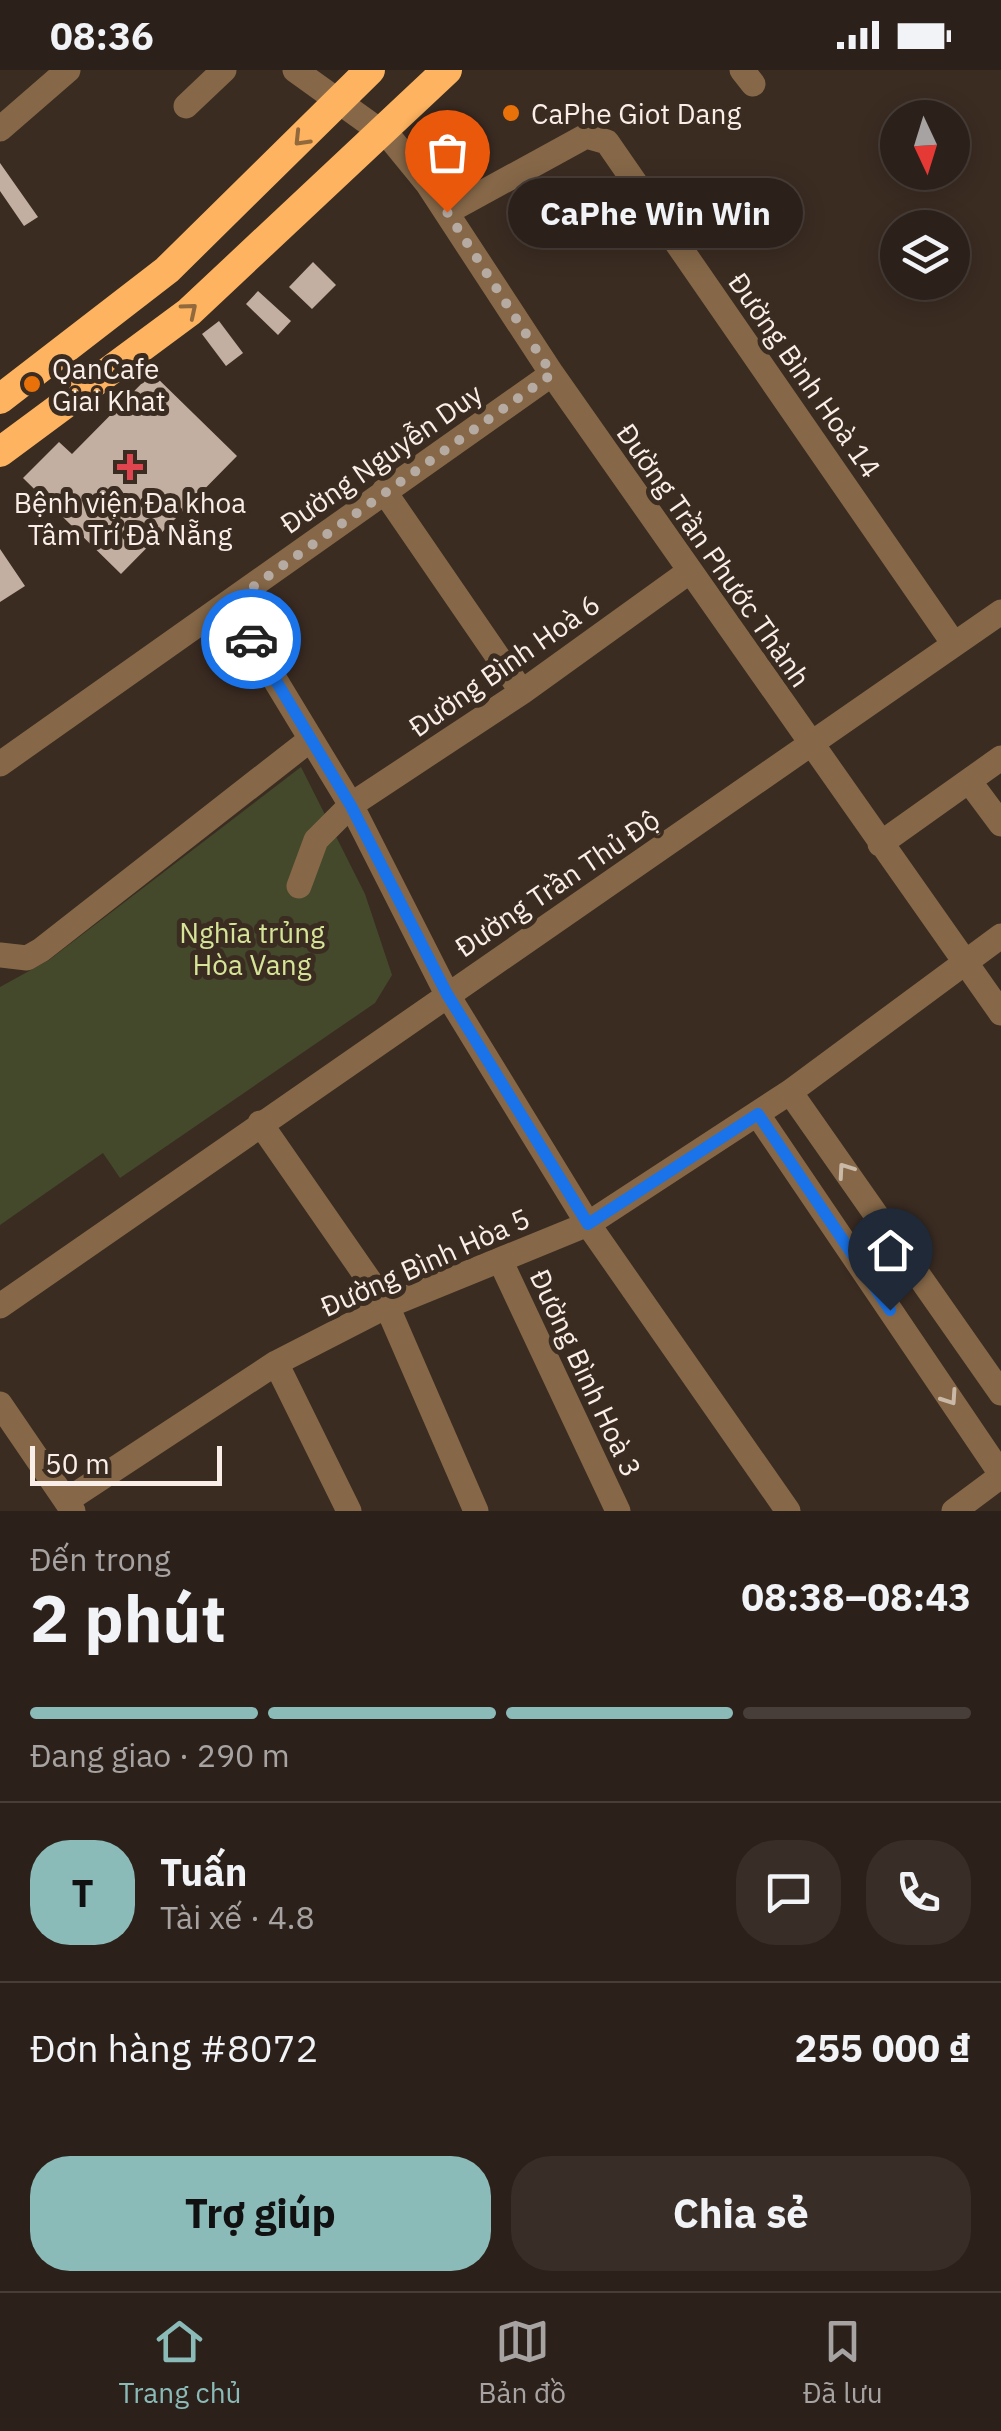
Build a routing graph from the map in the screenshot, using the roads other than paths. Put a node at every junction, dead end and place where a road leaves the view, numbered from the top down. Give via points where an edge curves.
1 (68, 70) edge
2 (224, 70) edge
3 (295, 70) edge
4 (370, 70) edge
5 (447, 70) edge
6 (340, 98) junction
7 (186, 106) dead end
8 (0, 130) edge
9 (380, 132) junction
10 (447, 212) junction
11 (552, 374) junction
12 (0, 399) edge
13 (0, 452) edge
14 (384, 491) junction
15 (690, 572) junction
16 (229, 604) junction
17 (1001, 612) edge
18 (954, 644) junction
19 (522, 692) junction
20 (311, 738) junction
21 (810, 746) junction
22 (1001, 758) edge
23 (0, 764) edge
24 (970, 780) junction
25 (351, 806) junction
26 (1001, 824) edge
27 (880, 844) junction
28 (299, 886) dead end
29 (1001, 936) edge
30 (5, 957) edge
31 (964, 962) junction
32 (447, 994) junction
33 (1001, 1012) edge
34 (790, 1092) junction
35 (758, 1114) junction
36 (260, 1123) junction
37 (588, 1224) junction
38 (500, 1260) junction
39 (0, 1306) edge
40 (387, 1306) junction
41 (276, 1363) junction
42 (1001, 1393) edge
43 (0, 1404) edge
44 (1001, 1475) edge
45 (70, 1506) edge
46 (350, 1511) edge
47 (476, 1511) edge
48 (618, 1511) edge
49 (788, 1511) edge
50 (954, 1511) edge

1 - 8 street
2 - 7 street
3 - 6 street, Đường Trần Phước Thành
4 - 6 highway
5 - 9 highway
6 - 9 street, Đường Trần Phước Thành
6 -> 12 highway via 167,270
9 - 10 street, Đường Trần Phước Thành
13 -> 9 highway via 188,312
10 - 11 street, Đường Trần Phước Thành
10 - 18 street, Đường Bình Hoà 14 via 586,136 608,142
11 - 14 street, Đường Nguyễn Duy
11 - 15 street, Đường Trần Phước Thành
14 - 16 street, Đường Nguyễn Duy
14 - 19 street
15 - 19 street, Đường Bình Hoà 6
15 - 21 street, Đường Trần Phước Thành
16 - 20 street
16 - 23 street, Đường Nguyễn Duy
17 - 18 street, Đường Trần Thủ Độ
18 - 21 street, Đường Trần Thủ Độ
19 - 25 street, Đường Bình Hoà 6
20 - 25 street
20 - 30 street via 41,950
21 - 27 street, Đường Trần Phước Thành
21 - 32 street, Đường Trần Thủ Độ
22 - 24 street
24 - 26 street
24 - 27 street
25 - 28 street, Đường Bình Hoà 6 via 316,840
25 - 32 street
27 - 31 street, Đường Trần Phước Thành
29 - 31 street, Đường Bình Hòa 5
31 - 33 street, Đường Trần Phước Thành
31 - 34 street, Đường Bình Hòa 5
32 - 36 street, Đường Trần Thủ Độ
32 - 37 street
34 - 35 street, Đường Bình Hòa 5
42 -> 34 street
35 - 37 street, Đường Bình Hòa 5
35 -> 44 street
36 - 39 street, Đường Trần Thủ Độ
36 - 40 street
37 - 38 street, Đường Bình Hòa 5
37 - 49 street
38 - 40 street, Đường Bình Hòa 5
38 - 48 street, Đường Bình Hoà 3
40 - 41 street, Đường Bình Hòa 5
40 - 47 street
41 - 45 street, Đường Bình Hòa 5
41 - 46 street
43 - 45 street
44 - 50 street

